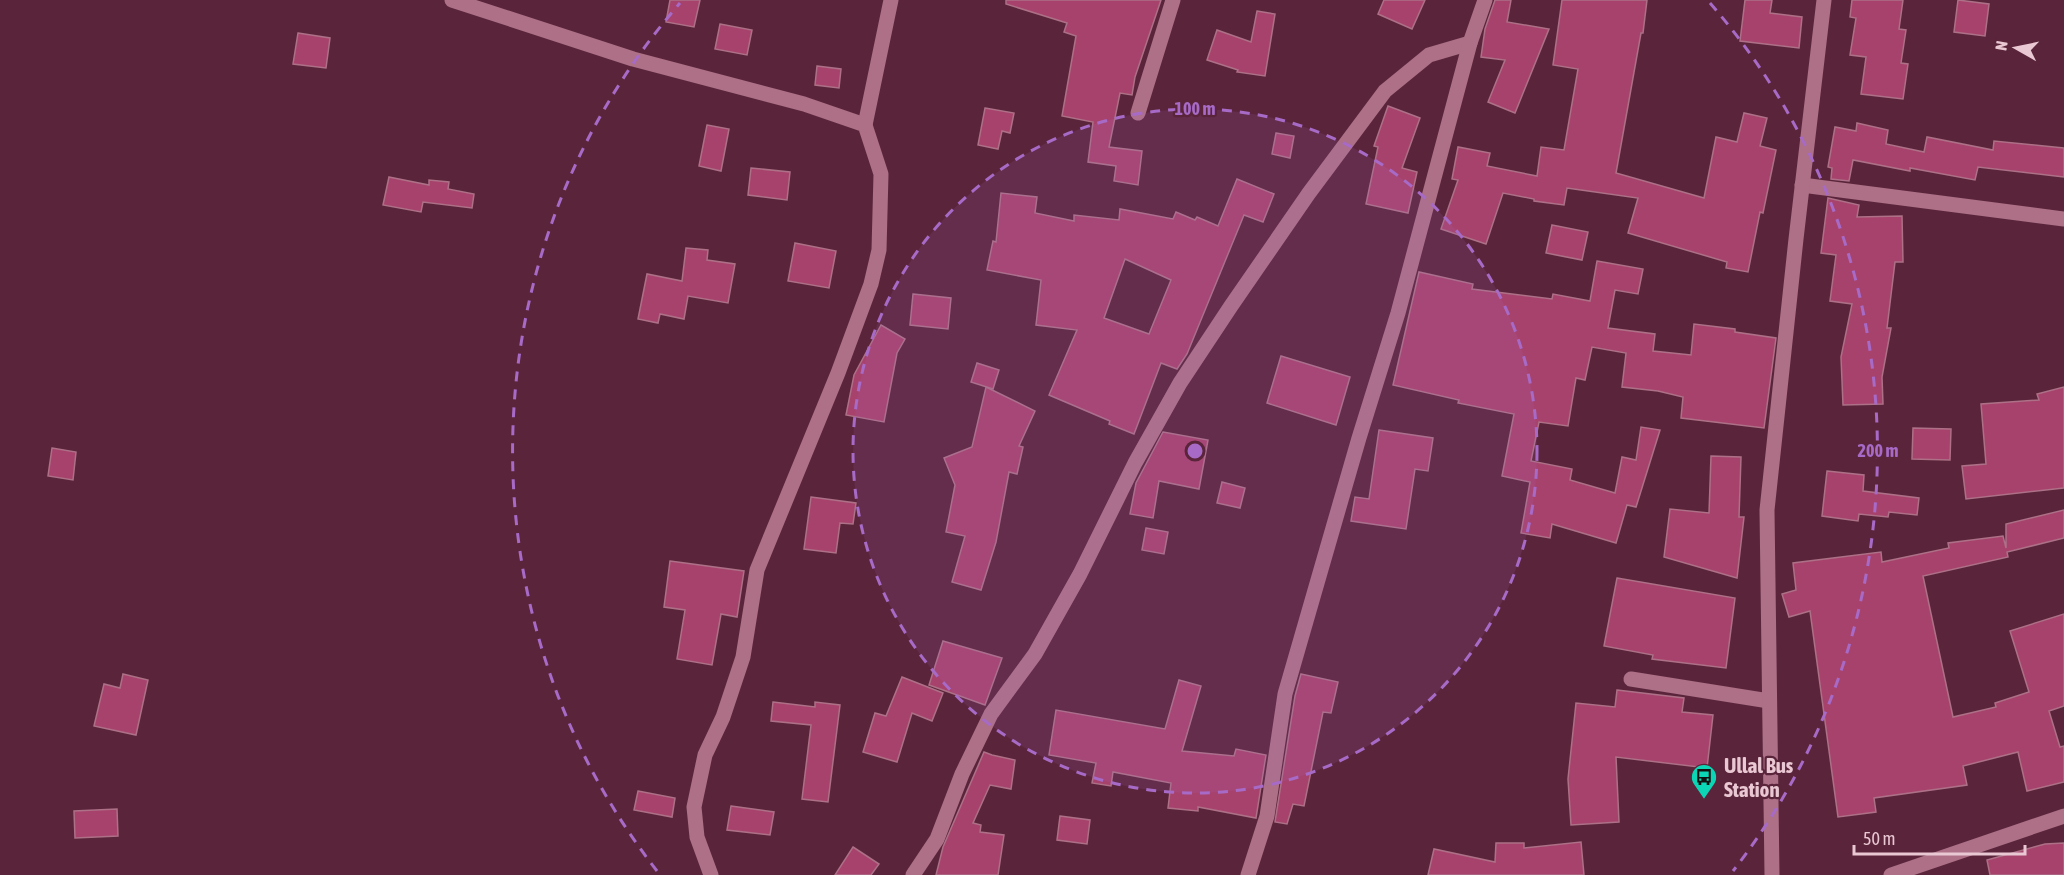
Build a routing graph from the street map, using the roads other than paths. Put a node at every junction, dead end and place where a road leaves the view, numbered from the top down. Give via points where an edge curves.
1 (452, 0) edge
2 (891, 0) edge
3 (1173, 0) edge
4 (1485, 0) edge
5 (1824, 0) edge
6 (1470, 43) junction
7 (1138, 113) dead end
8 (865, 125) junction
9 (1802, 185) junction
10 (2064, 219) edge
11 (1631, 679) dead end
12 (1770, 700) junction
13 (2064, 816) edge
14 (711, 875) edge
15 (914, 875) edge
16 (1248, 875) edge
17 (1772, 875) edge
18 (1891, 875) edge

1 - 8 street via 633,59 804,104
2 - 8 street
3 - 7 street
4 - 6 street
5 - 9 street
6 - 15 street via 1429,56 1384,91 1212,335 1141,453 1035,654 991,714 937,839
6 - 16 street via 1398,313 1285,694 1267,816
8 - 14 street via 881,174 879,250 838,373 757,570 743,657 723,717 705,755 694,807 697,837
9 - 10 street
9 - 12 street via 1767,510
11 - 12 street
12 - 17 street
13 - 18 street

